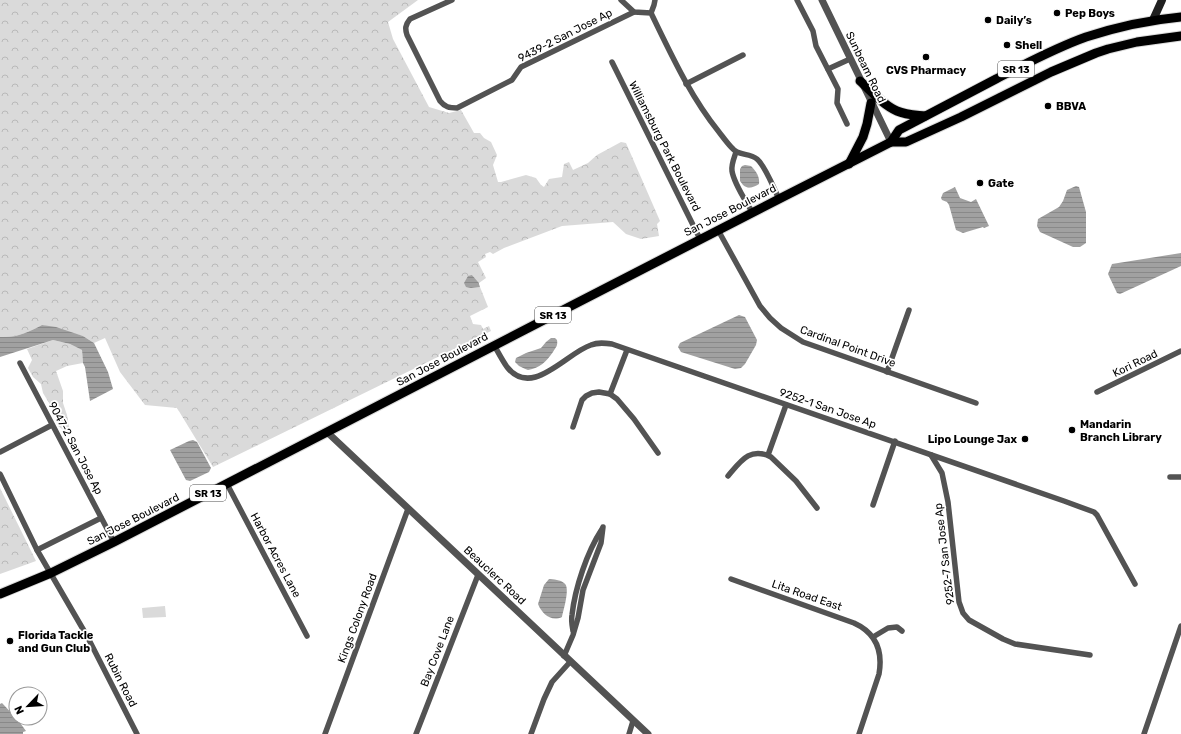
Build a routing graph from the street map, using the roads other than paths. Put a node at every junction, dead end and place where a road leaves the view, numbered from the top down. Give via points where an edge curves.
1 (452, 0) edge
2 (621, 0) edge
3 (655, 0) edge
4 (797, 0) edge
5 (822, 0) edge
6 (1162, 0) edge
7 (634, 12) junction
8 (651, 13) junction
9 (1181, 16) edge
10 (1153, 20) junction
11 (1181, 36) edge
12 (743, 56) dead end
13 (850, 59) junction
14 (612, 62) dead end
15 (828, 69) junction
16 (860, 81) junction
17 (686, 84) junction
18 (871, 103) junction
19 (927, 116) junction
20 (847, 124) dead end
21 (891, 142) junction
22 (736, 152) junction
23 (849, 164) junction
24 (779, 199) junction
25 (752, 212) junction
26 (718, 230) junction
27 (700, 239) junction
28 (909, 310) dead end
29 (494, 345) junction
30 (627, 350) junction
31 (1181, 351) edge
32 (20, 363) dead end
33 (887, 372) junction
34 (1098, 392) dead end
35 (610, 394) junction
36 (976, 403) dead end
37 (786, 405) junction
38 (52, 424) junction
39 (574, 427) dead end
40 (327, 432) junction
41 (895, 441) junction
42 (0, 452) edge
43 (658, 453) dead end
44 (768, 455) junction
45 (931, 455) junction
46 (0, 474) edge
47 (728, 476) dead end
48 (1170, 477) dead end
49 (1181, 477) edge
50 (227, 484) junction
51 (873, 505) dead end
52 (817, 508) dead end
53 (408, 509) junction
54 (101, 518) junction
55 (114, 542) junction
56 (37, 550) junction
57 (51, 573) junction
58 (478, 575) junction
59 (581, 575) junction
60 (588, 578) junction
61 (731, 579) dead end
62 (1135, 584) dead end
63 (1, 592) edge
64 (1181, 626) edge
65 (902, 631) dead end
66 (573, 635) junction
67 (306, 636) dead end
68 (873, 637) junction
69 (1090, 655) dead end
70 (564, 656) junction
71 (570, 662) junction
72 (634, 721) junction
73 (137, 734) edge
74 (325, 734) edge
75 (416, 734) edge
76 (531, 734) edge
77 (629, 734) edge
78 (648, 734) edge
79 (859, 734) edge
80 (1144, 734) edge

1 - 7 street, 9439-2 San Jose Ap via 406,24 407,35 440,101 450,108 457,108 512,80 522,67
2 - 7 street
3 - 8 street
4 - 15 street
5 - 13 street, Sunbeam Road
6 - 10 main road
7 - 8 street
8 - 17 street
9 - 10 main road, San Jose Boulevard / SR 13
10 - 19 main road, San Jose Boulevard / SR 13 via 1101,32 1058,48
11 - 21 main road, San Jose Boulevard / SR 13 via 1137,42 1096,53 906,142
12 - 17 street
13 - 15 street
13 - 16 street, Sunbeam Road
14 - 27 street, Williamsburg Park Boulevard
15 - 20 street via 838,89 837,103
16 - 18 street, Sunbeam Road
16 - 19 main road via 897,112
17 - 22 street via 717,130
18 - 21 street, Sunbeam Road
18 - 23 main road via 863,137
19 - 21 main road, San Jose Boulevard / SR 13 via 899,130
21 - 23 main road, San Jose Boulevard / SR 13
22 - 24 street via 757,159
22 - 25 street via 732,163 734,179
23 - 24 main road, San Jose Boulevard / SR 13
24 - 25 main road, San Jose Boulevard / SR 13
25 - 26 main road, San Jose Boulevard / SR 13
26 - 27 main road, San Jose Boulevard / SR 13
26 - 33 street, Cardinal Point Drive via 760,306 781,328 803,342
27 - 29 main road, San Jose Boulevard / SR 13
28 - 33 street
29 - 30 street, 9252-1 San Jose Ap via 506,366 517,375 526,378 535,378 546,373 589,345 603,343
29 - 40 main road, San Jose Boulevard / SR 13
30 - 35 street
30 - 37 street, 9252-1 San Jose Ap
31 - 34 street, Kori Road
32 - 38 street, 9047-2 San Jose Ap
33 - 36 street, Cardinal Point Drive
35 - 39 street via 598,392 586,396 582,400
35 - 43 street via 634,419
37 - 41 street, 9252-1 San Jose Ap
37 - 44 street
38 - 42 street
38 - 54 street, 9047-2 San Jose Ap
40 - 50 main road, San Jose Boulevard / SR 13
40 - 53 street, Beauclerc Road
41 - 45 street, 9252-1 San Jose Ap
41 - 51 street
44 - 47 street via 747,455
44 - 52 street via 796,481
45 - 62 street, 9252-1 San Jose Ap via 1094,512
45 - 69 street, 9252-7 San Jose Ap via 942,473 948,502 962,612 985,630 1015,644
46 - 56 street, Rubin Road
48 - 49 street
50 - 55 main road, San Jose Boulevard / SR 13
50 - 67 street, Harbor Acres Lane
53 - 58 street, Beauclerc Road
53 - 74 street, Kings Colony Road
54 - 55 street, 9047-2 San Jose Ap
54 - 56 street
55 - 57 main road, San Jose Boulevard / SR 13
56 - 57 street, Rubin Road
57 - 63 main road, San Jose Boulevard / SR 13
57 - 73 street, Rubin Road
58 - 70 street, Beauclerc Road
58 - 75 street, Bay Cove Lane
59 - 60 street
59 - 60 street via 603,527 601,543
59 - 66 street via 571,616
60 - 66 street
61 - 68 street, Lita Road East via 854,622
64 - 80 street
65 - 68 street via 897,627 888,628
66 - 70 street
68 - 79 street via 880,657 879,674
70 - 71 street, Beauclerc Road
71 - 72 street, Beauclerc Road
71 - 76 street via 552,682
72 - 77 street
72 - 78 street, Beauclerc Road

